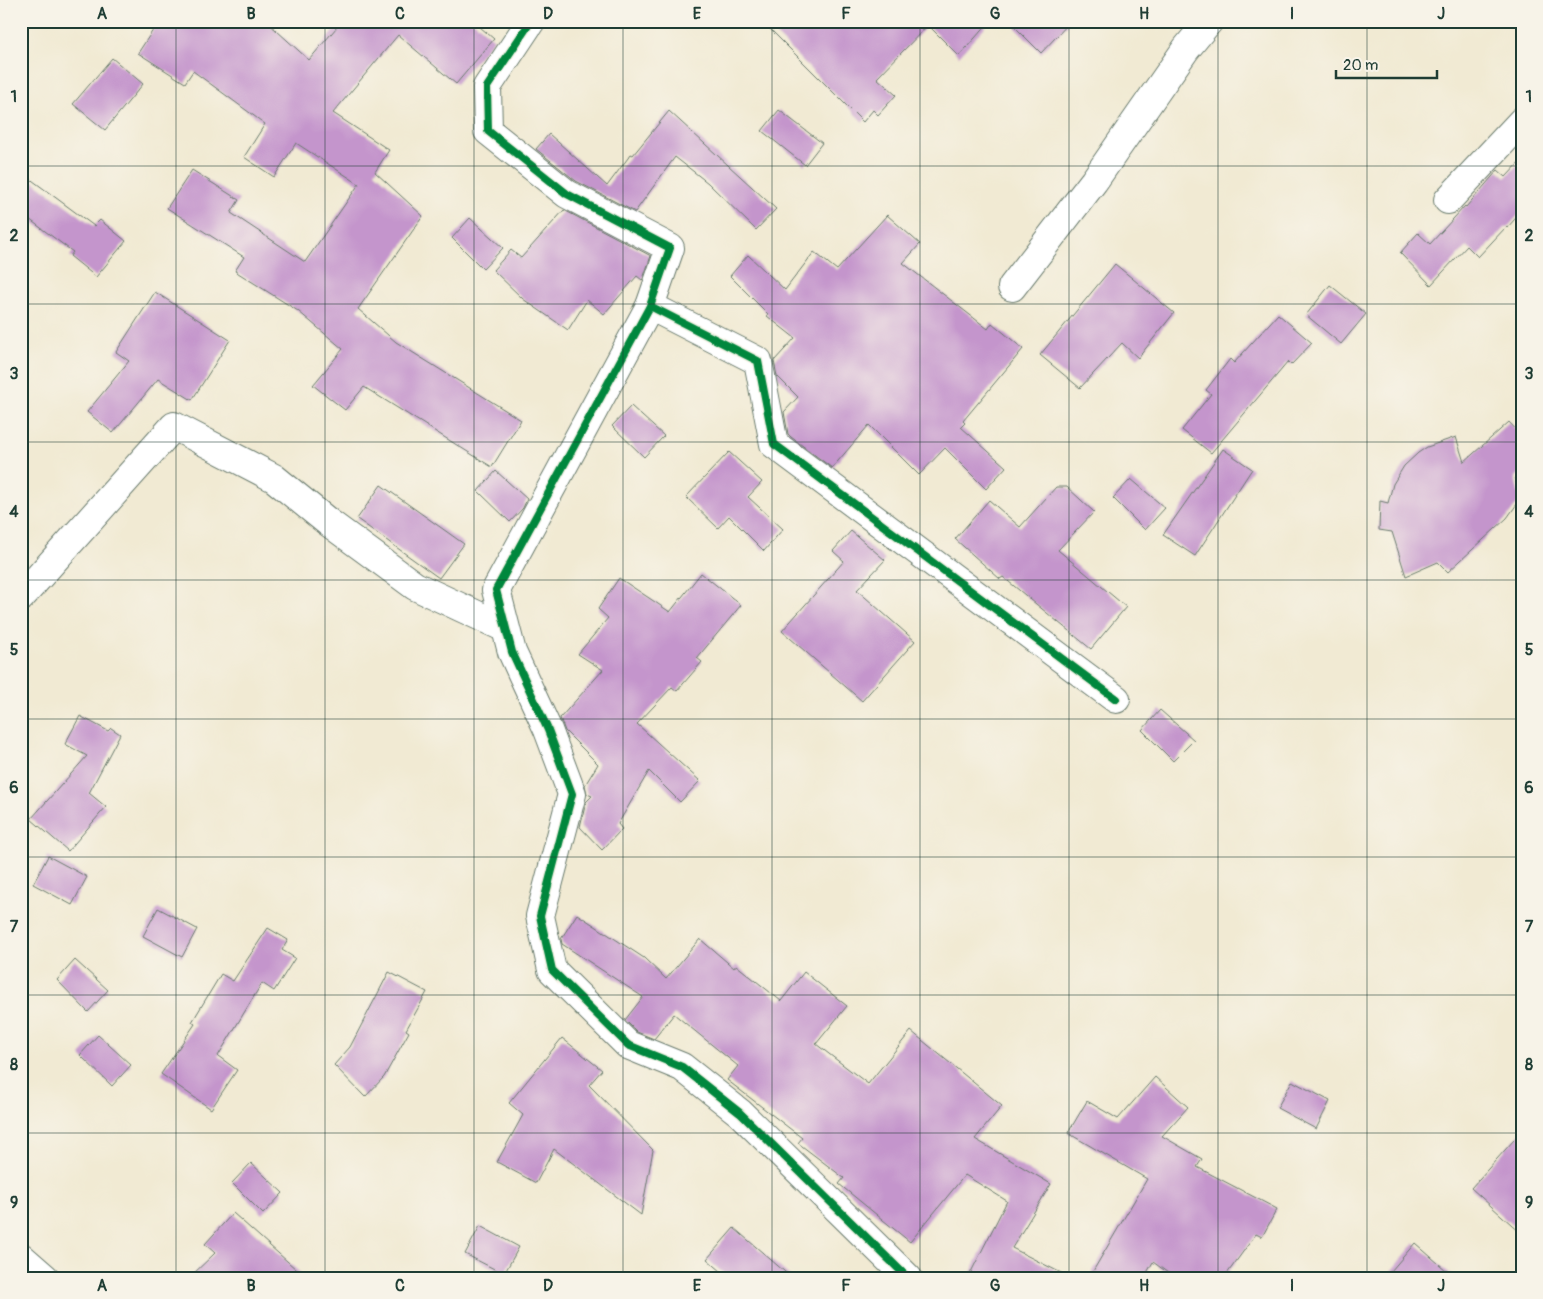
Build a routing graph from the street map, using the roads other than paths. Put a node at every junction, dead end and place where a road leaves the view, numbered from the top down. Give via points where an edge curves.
1 (531, 21) edge
2 (1209, 21) edge
3 (1522, 121) edge
4 (1448, 200) dead end
5 (1012, 287) dead end
6 (650, 306) junction
7 (21, 597) edge
8 (505, 628) junction
9 (1116, 699) dead end
10 (21, 1257) edge
11 (45, 1278) edge
12 (908, 1278) edge

1 - 6 street via 487,87 488,131 567,194 670,248
2 - 5 street via 1094,181
3 - 4 street
6 - 8 street via 496,590
6 - 9 street via 758,361 774,444
7 - 8 street via 174,426 274,478 414,586
8 - 12 street via 572,794 540,916 552,970 628,1045 682,1066 740,1113
10 - 11 street

